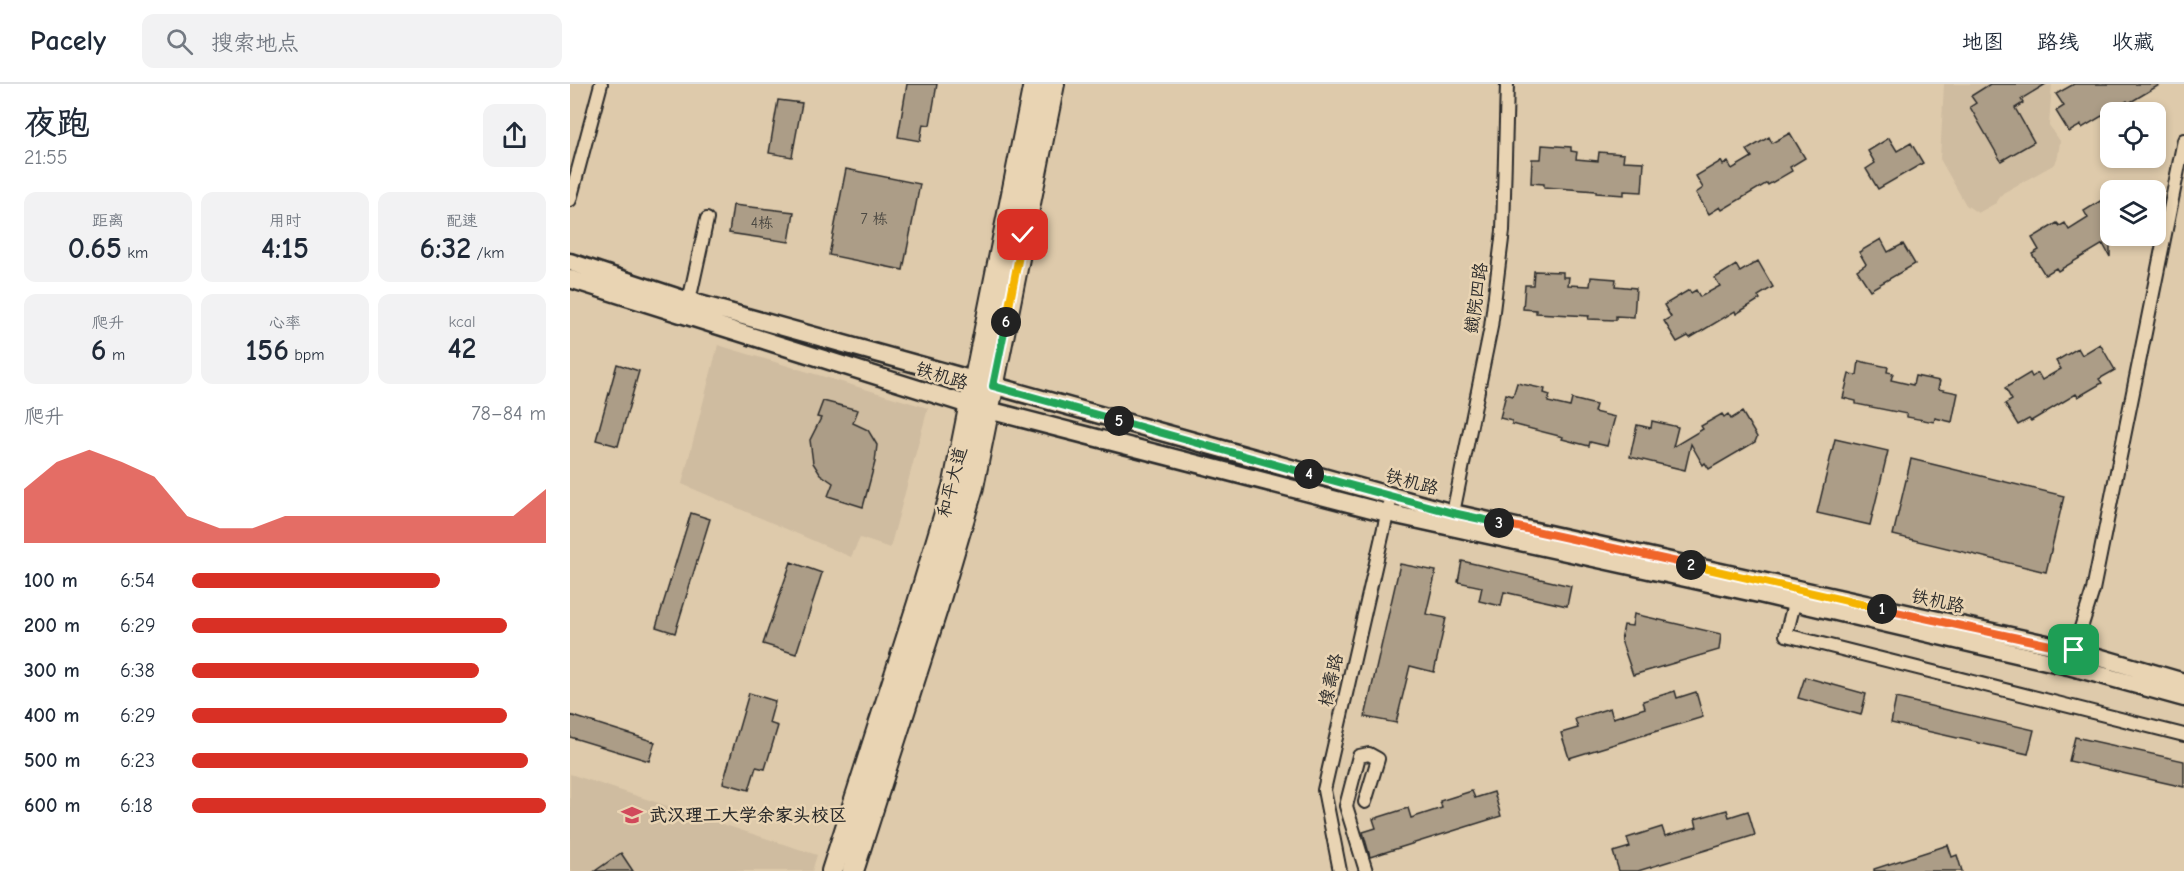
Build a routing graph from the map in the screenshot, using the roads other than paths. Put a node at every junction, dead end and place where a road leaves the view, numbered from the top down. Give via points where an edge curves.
1 (601, 84) edge
2 (1034, 84) edge
3 (1054, 84) edge
4 (1507, 84) edge
5 (2184, 140) edge
6 (570, 200) edge
7 (707, 219) dead end
8 (570, 262) edge
9 (570, 279) edge
10 (688, 301) junction
11 (974, 381) junction
12 (993, 386) junction
13 (969, 405) junction
14 (988, 410) junction
15 (1389, 505) junction
16 (1453, 513) junction
17 (1796, 597) junction
18 (2074, 650) junction
19 (2184, 682) edge
20 (2184, 698) edge
21 (2184, 735) edge
22 (1365, 802) dead end
23 (832, 871) edge
24 (853, 871) edge
25 (1340, 871) edge
26 (1365, 871) edge

1 - 6 street
2 - 11 main road, 和平大道
3 - 12 main road, 和平大道
4 - 16 street, 鐵院四路 via 1503,231 1491,327
5 - 18 street via 2093,590
7 - 10 street
8 - 10 main road, 铁机路
9 - 13 main road, 铁机路
10 - 11 main road, 铁机路
11 - 12 main road, 铁机路
11 - 13 main road, 和平大道
12 - 14 main road, 和平大道
12 - 15 main road, 铁机路
13 - 14 main road, 铁机路
13 - 23 main road, 和平大道 via 954,483
14 - 15 main road, 铁机路
14 - 24 main road, 和平大道 via 973,487
15 - 16 main road, 铁机路
15 - 17 main road, 铁机路
15 - 25 street, 橡壽路 via 1324,790
16 - 17 main road, 铁机路 via 1763,581
17 - 18 main road, 铁机路
17 - 20 main road, 铁机路
17 - 21 street via 1786,635
18 - 19 main road, 铁机路
22 - 26 street via 1378,759 1369,754 1359,756 1346,806

